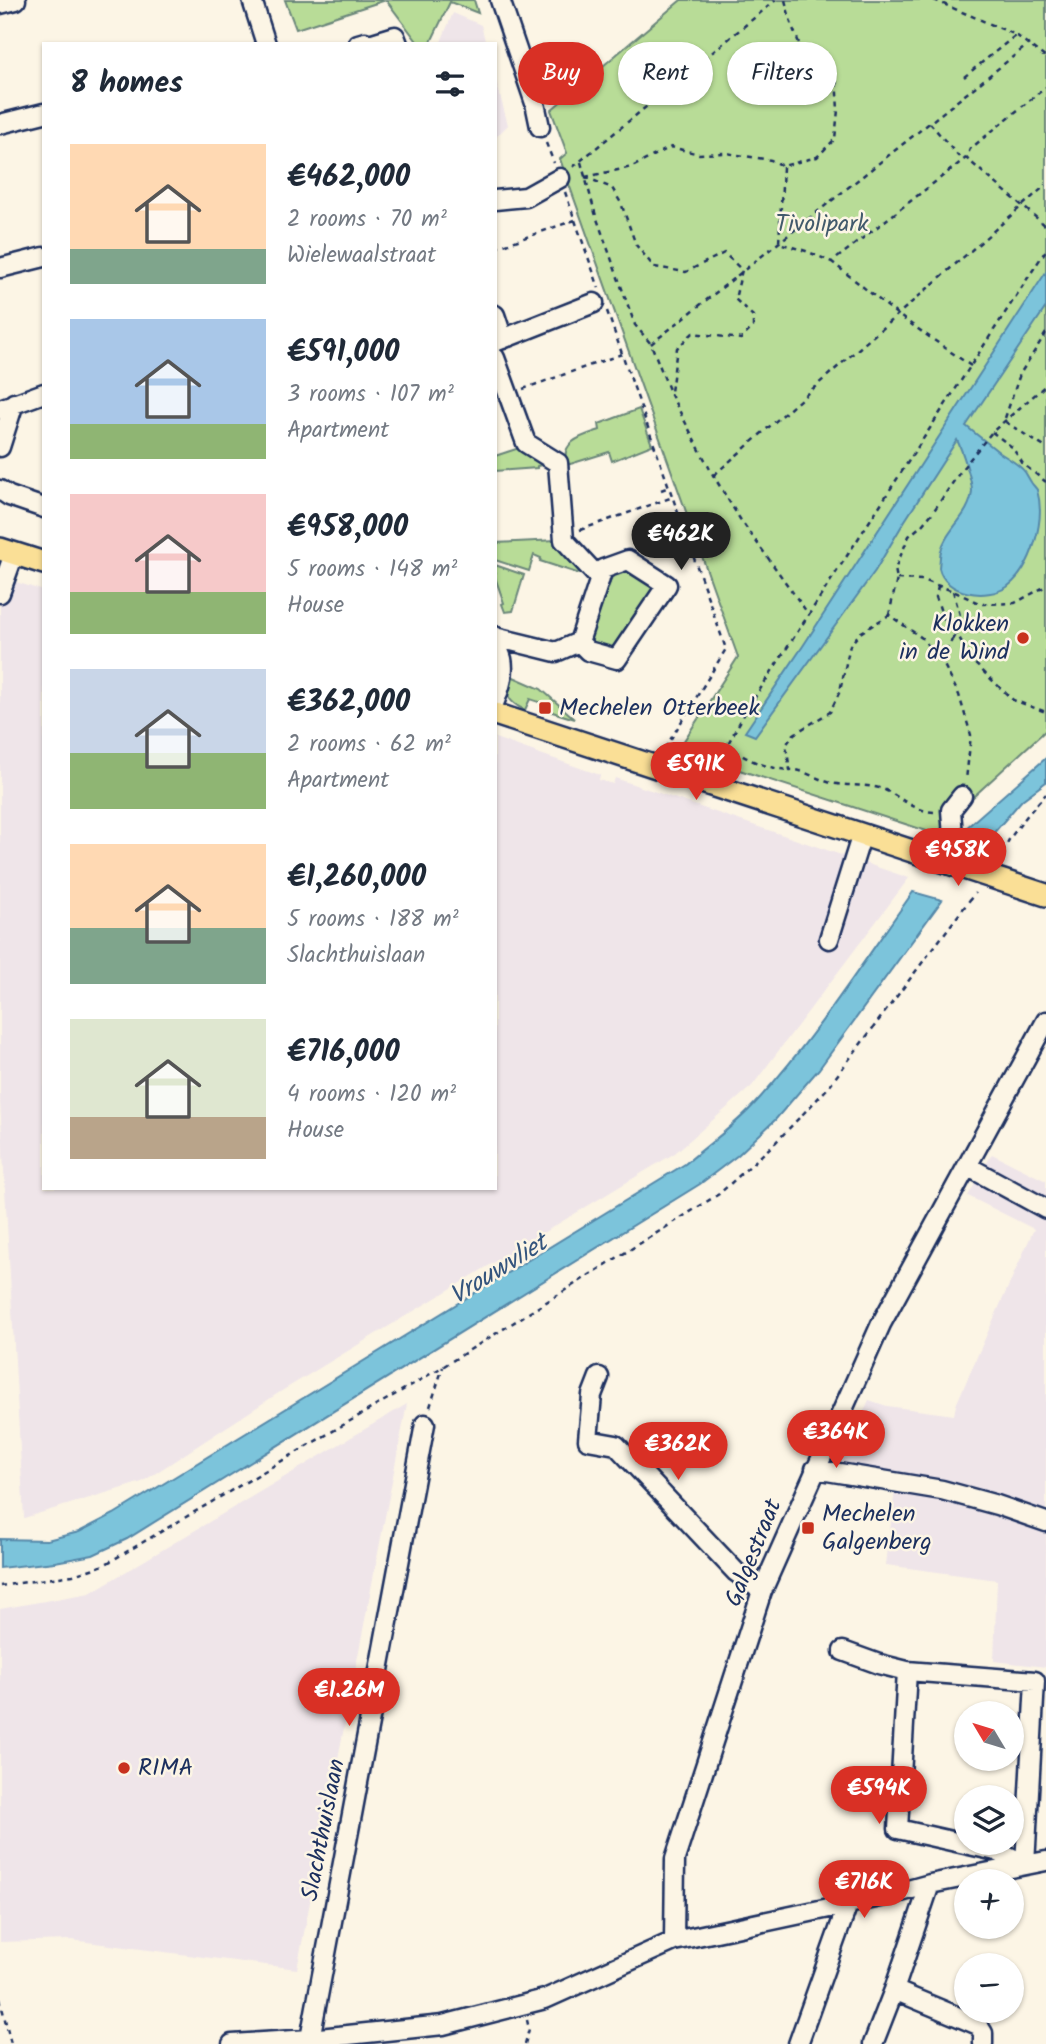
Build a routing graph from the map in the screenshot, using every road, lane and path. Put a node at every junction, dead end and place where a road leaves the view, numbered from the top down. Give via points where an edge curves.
1 (16, 0) edge
2 (252, 0) edge
3 (500, 0) edge
4 (776, 0) edge
5 (785, 0) edge
6 (934, 0) edge
7 (0, 4) edge
8 (1016, 35) junction
9 (265, 42) edge
10 (376, 42) edge
11 (398, 42) edge
12 (1029, 44) junction
13 (1046, 58) edge
14 (964, 77) dead end
15 (1046, 88) edge
16 (42, 114) edge
17 (930, 123) junction
18 (0, 124) edge
19 (540, 127) joint
20 (966, 158) junction
21 (783, 166) junction
22 (585, 177) junction
23 (560, 178) junction
24 (1046, 185) edge
25 (497, 200) edge
26 (1023, 206) junction
27 (575, 220) junction
28 (1046, 226) edge
29 (779, 243) junction
30 (497, 247) edge
31 (1046, 250) edge
32 (42, 258) edge
33 (832, 262) junction
34 (0, 268) edge
35 (742, 270) junction
36 (601, 304) junction
37 (898, 315) junction
38 (1046, 334) edge
39 (499, 341) edge
40 (651, 344) junction
41 (622, 354) junction
42 (497, 364) edge
43 (971, 366) junction
44 (1046, 385) edge
45 (42, 394) edge
46 (508, 394) junction
47 (671, 396) junction
48 (7, 406) edge
49 (1004, 421) junction
50 (992, 432) junction
51 (0, 447) edge
52 (1046, 448) edge
53 (713, 475) junction
54 (1046, 482) edge
55 (669, 487) junction
56 (0, 490) edge
57 (661, 490) dead end
58 (673, 497) junction
59 (42, 507) edge
60 (564, 536) junction
61 (7, 551) edge
62 (42, 563) edge
63 (600, 579) junction
64 (897, 579) junction
65 (938, 586) junction
66 (1046, 586) edge
67 (953, 591) junction
68 (0, 593) edge
69 (809, 615) junction
70 (889, 615) junction
71 (497, 637) edge
72 (579, 642) junction
73 (497, 648) edge
74 (940, 660) junction
75 (497, 693) edge
76 (1046, 712) edge
77 (497, 715) edge
78 (726, 745) junction
79 (654, 766) junction
80 (790, 770) junction
81 (706, 784) junction
82 (1046, 794) edge
83 (956, 803) junction
84 (862, 834) junction
85 (941, 860) junction
86 (988, 875) junction
87 (1046, 895) edge
88 (829, 939) dead end
89 (1046, 1020) edge
90 (967, 1166) junction
91 (1046, 1209) edge
92 (444, 1366) junction
93 (599, 1377) dead end
94 (425, 1424) joint
95 (816, 1469) junction
96 (1046, 1522) edge
97 (0, 1586) edge
98 (762, 1591) junction
99 (843, 1651) dead end
100 (907, 1671) junction
101 (1046, 1861) edge
102 (1025, 1864) junction
103 (930, 1884) junction
104 (848, 1904) junction
105 (674, 1941) junction
106 (894, 1990) junction
107 (0, 1999) edge
108 (524, 2005) junction
109 (310, 2039) junction
110 (11, 2044) edge
111 (232, 2044) edge
112 (525, 2044) edge
113 (798, 2044) edge
114 (873, 2044) edge
115 (983, 2044) edge

1 - 7 street
2 - 9 street
3 - 19 street
4 - 22 path via 581,162
5 - 21 path via 799,43 836,77 838,110 835,139 817,157
6 - 8 path
8 - 12 path
8 - 14 path
10 - 11 street via 396,36
12 - 13 path
12 - 17 path
15 - 20 path via 970,149
16 - 18 street
17 - 20 path via 958,156
17 - 29 path
19 - 23 path
20 - 26 path
20 - 33 path
21 - 22 path via 771,160 699,154 671,146 632,167
21 - 29 path
22 - 35 path via 612,188 636,245 654,267 686,272 724,253
22 - 40 path via 635,325
23 - 25 street via 526,197
23 - 27 path
24 - 26 path
26 - 28 path
26 - 37 path
27 - 30 path
27 - 36 path
29 - 33 path
29 - 35 path
31 - 43 path
32 - 34 street
33 - 37 path
35 - 40 path
35 - 47 path via 735,299 753,316 753,327 741,339 693,333 677,348
36 - 39 street
36 - 41 path
37 - 43 path
37 - 53 path
38 - 49 path via 1020,374
40 - 47 path
41 - 46 path
41 - 55 path
42 - 46 street
43 - 69 path
44 - 49 path
45 - 48 street
46 - 60 street via 526,443 558,463
47 - 53 path
48 - 51 street
49 - 50 path
49 - 52 path
50 - 54 path
50 - 64 path via 933,512 909,536 895,569
53 - 69 path
55 - 57 path
55 - 58 path
56 - 59 street
58 - 60 path
58 - 79 path via 726,649
60 - 63 street
61 - 62 main road
61 - 68 street
63 - 72 street
63 - 72 street via 603,569 628,560 667,585 617,659 588,651
64 - 65 path
64 - 70 path
65 - 67 path
65 - 76 path via 936,597 943,618 970,659 1013,700
66 - 67 path via 1015,603 981,604
67 - 74 path, bridge via 962,622
69 - 78 path
70 - 74 path via 922,638
70 - 80 path via 850,645 841,691 830,712 794,734 786,745
71 - 72 street via 556,652
73 - 75 street via 503,670
74 - 83 path via 959,695 971,735 967,775
77 - 79 main road
78 - 80 path via 763,765
78 - 81 path
79 - 81 main road
80 - 83 path via 847,786 883,789 917,810 931,812
81 - 84 main road
82 - 86 path via 1010,838
83 - 85 street via 953,836
84 - 85 main road
84 - 88 street
85 - 86 main road
86 - 87 main road
86 - 92 path via 826,1090 719,1194
89 - 90 street, Galgestraat
90 - 91 street
90 - 95 street, Galgestraat via 881,1324
92 - 94 path
92 - 97 path via 104,1565 73,1576
93 - 98 street via 592,1395 588,1440 616,1445 736,1572
94 - 109 street, Slachthuislaan
95 - 96 street via 942,1490
95 - 98 street, Galgestraat
98 - 105 street, Galgestraat via 676,1860
99 - 100 street
100 - 102 street via 898,1829 986,1848
100 - 102 street via 1035,1681
101 - 102 street
102 - 103 street
103 - 104 street
103 - 106 street
104 - 105 street
104 - 113 street
105 - 108 street via 545,2000
106 - 114 street
106 - 115 street via 978,2025
107 - 110 path
108 - 109 street via 443,2025
108 - 112 path via 529,2029
109 - 111 street

